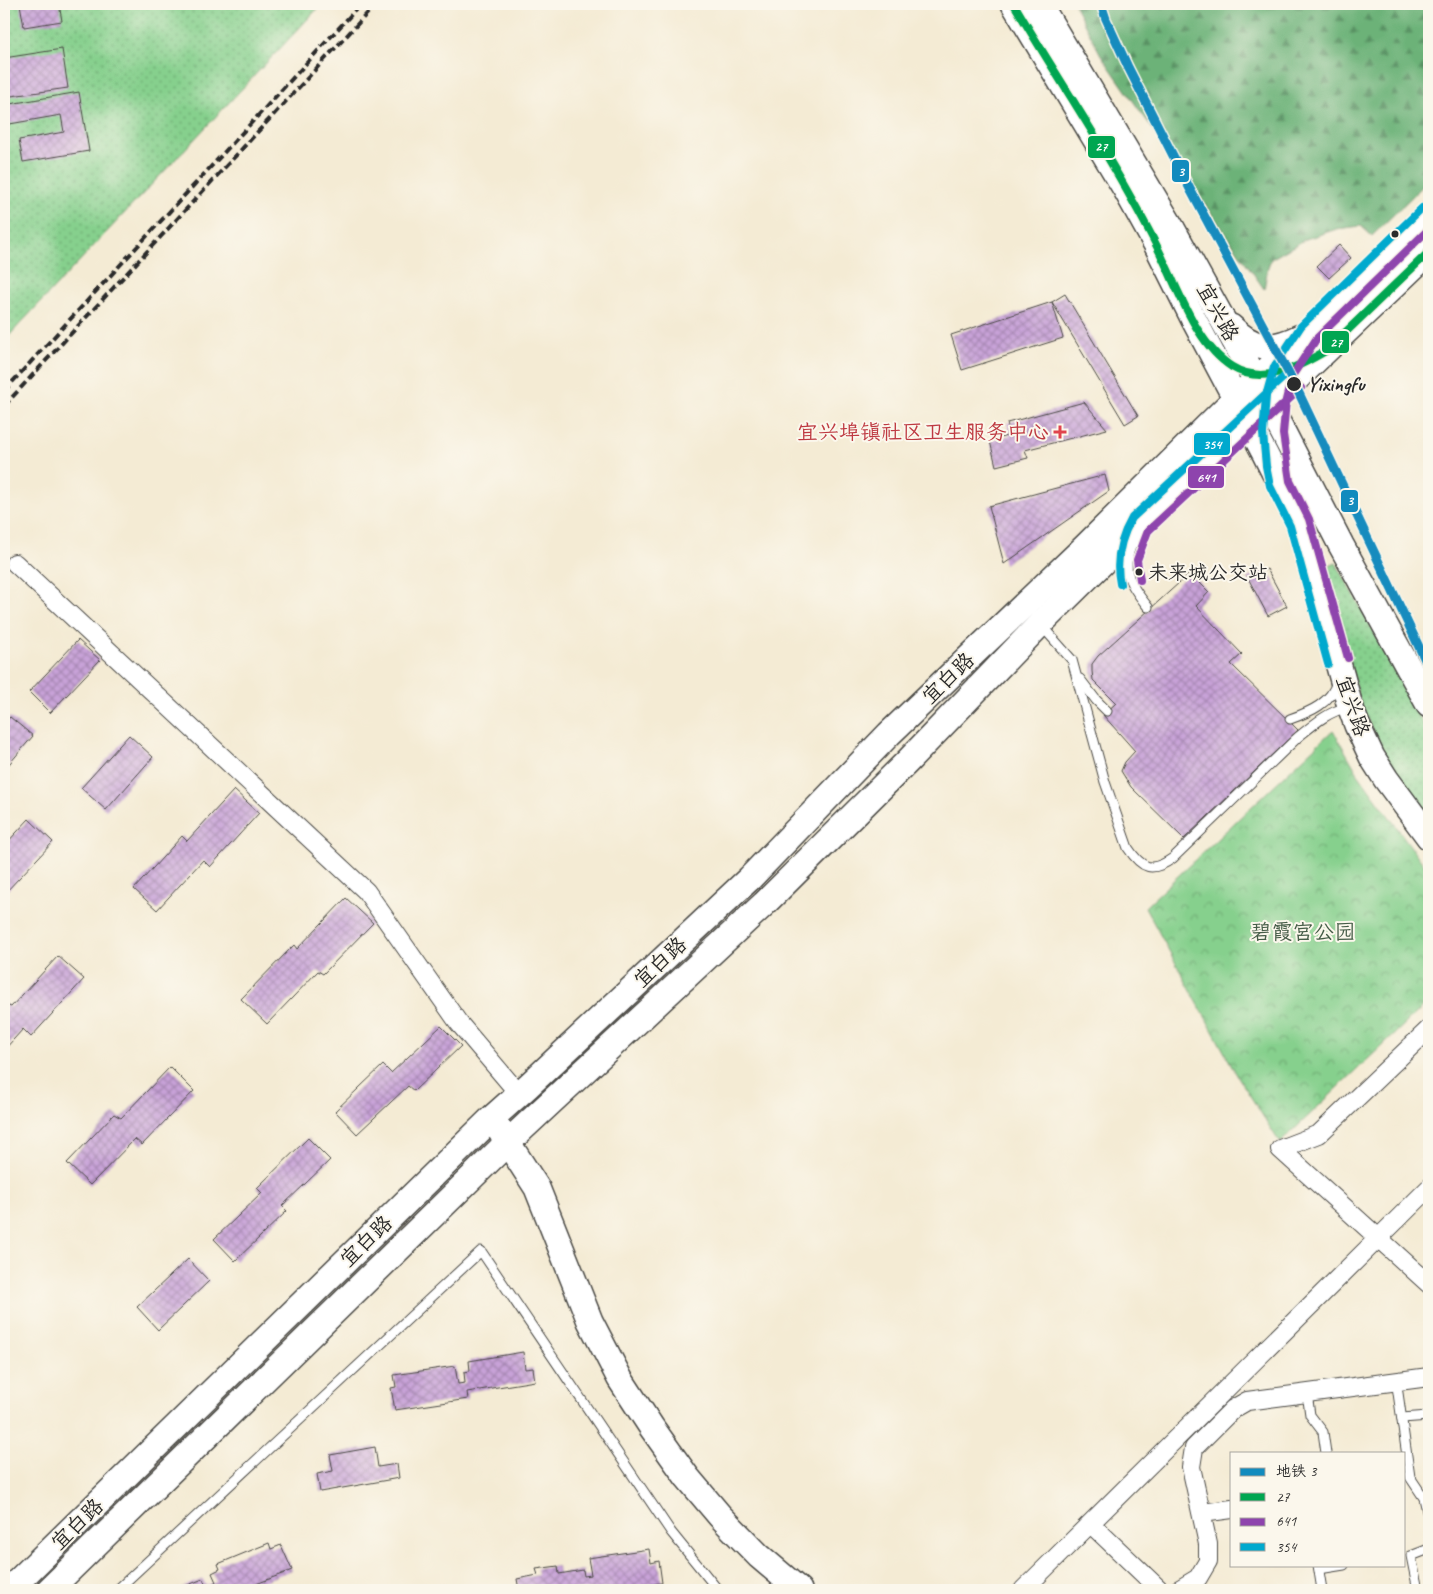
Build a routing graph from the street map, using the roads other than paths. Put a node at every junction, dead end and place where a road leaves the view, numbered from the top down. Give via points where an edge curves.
1 (1014, 4) edge
2 (1039, 4) edge
3 (1429, 215) edge
4 (1429, 252) edge
5 (1222, 318) junction
6 (1309, 332) junction
7 (1201, 334) junction
8 (1327, 350) junction
9 (1263, 376) junction
10 (1235, 400) junction
11 (1273, 406) junction
12 (1249, 424) junction
13 (1280, 484) junction
14 (1140, 525) junction
15 (15, 563) dead end
16 (1148, 607) dead end
17 (1040, 624) junction
18 (1338, 661) junction
19 (1077, 674) junction
20 (1429, 705) edge
21 (1350, 706) junction
22 (1107, 711) dead end
23 (1290, 719) dead end
24 (1429, 837) edge
25 (1429, 1029) edge
26 (519, 1094) junction
27 (491, 1119) junction
28 (508, 1142) junction
29 (1429, 1188) edge
30 (1378, 1238) junction
31 (1429, 1284) edge
32 (1429, 1377) edge
33 (1397, 1380) junction
34 (1307, 1393) junction
35 (1429, 1416) edge
36 (1402, 1418) junction
37 (1326, 1452) edge
38 (1405, 1452) edge
39 (1407, 1472) edge
40 (1230, 1508) edge
41 (1202, 1512) junction
42 (1429, 1520) edge
43 (1091, 1524) junction
44 (1429, 1549) edge
45 (1408, 1556) edge
46 (1332, 1566) edge
47 (1319, 1567) edge
48 (9, 1590) edge
49 (49, 1590) edge
50 (117, 1590) edge
51 (718, 1590) edge
52 (799, 1590) edge
53 (1023, 1590) edge
54 (1160, 1590) edge
55 (1178, 1590) edge
56 (1322, 1590) edge
57 (1418, 1590) edge

1 - 7 street, 宜兴路 via 1125,188
2 - 5 street, 宜兴路
3 - 6 street, 宜白路
4 - 8 street
5 - 6 street via 1257,346 1279,345
5 - 9 street, 宜兴路
6 - 9 street, 宜白路
7 - 9 street via 1230,366 1241,372
7 - 10 street, 宜兴路
8 - 9 street via 1312,359
8 - 11 street
9 - 10 street, 宜白路
9 - 11 street, 宜兴路
10 - 12 street, 宜兴路
10 - 26 street, 宜白路 via 889,734 750,878
11 - 12 street
11 - 13 street via 1274,450
11 - 20 street, 宜兴路 via 1336,537
12 - 13 street, 宜兴路
12 - 14 street
13 - 18 street, 宜兴路 via 1299,522
14 - 16 lane via 1126,561 1130,582
14 - 17 street
15 - 26 street via 366,890 458,1022
17 - 19 lane via 1072,660
17 - 28 street via 764,904
18 - 21 street, 宜兴路
18 - 23 lane via 1336,684 1328,699
19 - 21 lane via 1106,782 1128,848 1144,866 1154,868 1173,858 1297,738 1334,710
19 - 22 lane
21 - 24 street, 宜兴路 via 1372,756
25 - 30 street via 1319,1134 1280,1149
26 - 27 street, 宜白路
27 - 28 street
27 - 48 street, 宜白路
28 - 49 street
28 - 52 street via 537,1188 590,1321 620,1379 687,1477 720,1516 759,1556
29 - 30 street
30 - 31 street
30 - 43 street
32 - 33 street
33 - 34 street
33 - 36 lane
34 - 37 lane via 1310,1415 1323,1432
34 - 41 street via 1246,1401 1233,1409 1194,1448 1191,1466
35 - 36 lane
36 - 38 lane
39 - 42 lane via 1424,1498
40 - 41 street
41 - 55 street via 1208,1561 1198,1578
43 - 53 street
43 - 54 street
44 - 45 lane
45 - 57 lane
46 - 47 lane
47 - 56 lane
50 - 51 lane via 481,1251 671,1532

